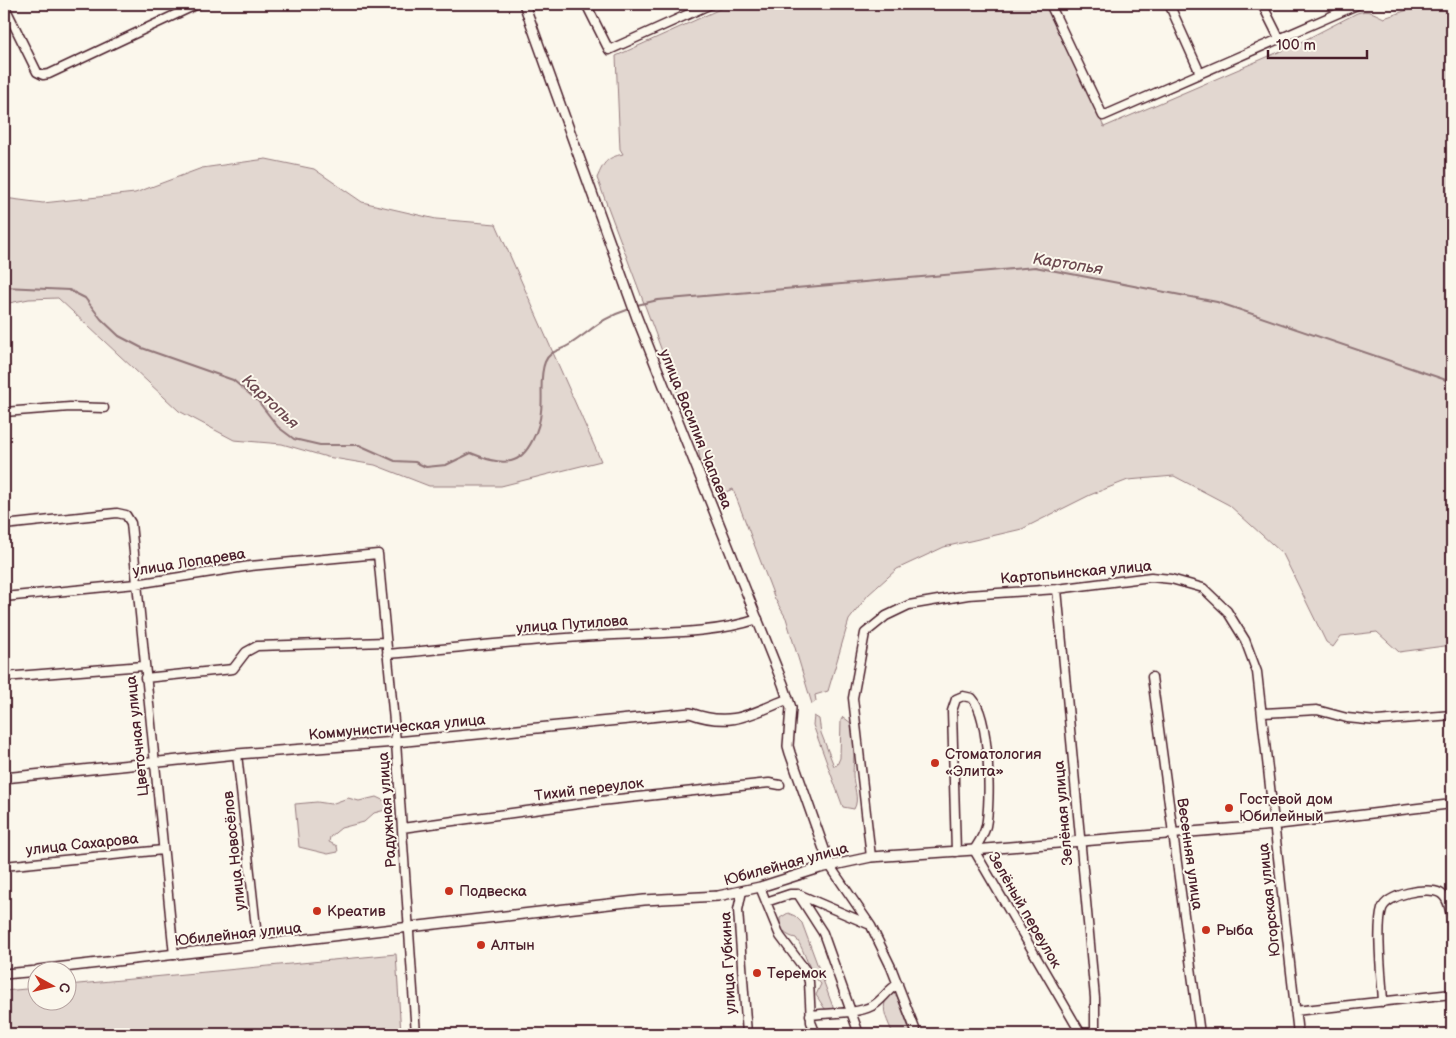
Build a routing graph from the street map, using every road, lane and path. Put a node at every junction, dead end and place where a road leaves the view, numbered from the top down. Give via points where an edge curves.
1 (198, 4) edge
2 (524, 4) edge
3 (586, 4) edge
4 (711, 4) edge
5 (1050, 4) edge
6 (1168, 4) edge
7 (1262, 4) edge
8 (1359, 4) edge
9 (4, 5) edge
10 (1279, 38) junction
11 (1200, 73) junction
12 (104, 408) dead end
13 (4, 412) edge
14 (4, 525) edge
15 (378, 554) joint
16 (136, 584) junction
17 (1057, 589) junction
18 (4, 597) edge
19 (758, 619) junction
20 (386, 642) junction
21 (387, 654) junction
22 (143, 666) junction
23 (4, 677) edge
24 (1152, 677) dead end
25 (145, 678) junction
26 (788, 699) junction
27 (1262, 702) joint
28 (1263, 713) junction
29 (1452, 715) edge
30 (396, 742) junction
31 (237, 754) junction
32 (154, 763) junction
33 (4, 778) edge
34 (780, 785) dead end
35 (1452, 804) edge
36 (1275, 825) junction
37 (402, 828) junction
38 (1172, 834) junction
39 (1079, 842) junction
40 (163, 850) junction
41 (974, 850) junction
42 (956, 852) junction
43 (871, 857) junction
44 (4, 866) edge
45 (830, 866) junction
46 (760, 887) junction
47 (742, 891) junction
48 (798, 894) junction
49 (766, 902) junction
50 (1452, 921) edge
51 (871, 926) junction
52 (408, 929) junction
53 (258, 946) junction
54 (174, 955) junction
55 (78, 966) edge
56 (28, 971) edge
57 (4, 974) edge
58 (898, 984) junction
59 (1452, 994) edge
60 (1383, 1002) junction
61 (851, 1010) junction
62 (1295, 1011) junction
63 (810, 1015) junction
64 (416, 1034) edge
65 (746, 1034) edge
66 (816, 1034) edge
67 (859, 1034) edge
68 (917, 1034) edge
69 (1081, 1034) edge
70 (1096, 1034) edge
71 (1200, 1034) edge
72 (1298, 1034) edge

1 - 9 street via 43,75 37,72
2 - 19 street, улица Василия Чапаева via 637,318
3 - 4 street via 609,50
5 - 11 street via 1102,116
6 - 11 street
7 - 10 street
8 - 10 street
10 - 11 street
12 - 13 street
14 - 16 street, Цветочная улица via 117,513 126,515 131,523
15 - 16 street, улица Лопарева via 250,566
15 - 20 street, Радужная улица
16 - 18 street, улица Лопарева
16 - 22 street, Цветочная улица
17 - 27 street, Картопьинская улица via 1151,577 1203,588 1227,611 1245,640 1257,672
17 - 39 street, Зелёная улица
17 - 43 street, Картопьинская улица via 968,595 909,605 886,616 865,633 853,698
19 - 21 street, улица Путилова via 698,630
19 - 26 street, улица Василия Чапаева
20 - 21 street, Радужная улица
20 - 25 street via 257,646 246,652 233,668
21 - 30 street, Радужная улица
22 - 23 street
22 - 25 street, Цветочная улица
24 - 38 street, Весенняя улица
25 - 32 street, Цветочная улица
26 - 30 street, Коммунистическая улица via 721,721 690,713
26 - 45 street, улица Василия Чапаева via 791,708 790,754
27 - 28 street, Югорская улица
28 - 29 street via 1317,710 1377,722
28 - 36 street, Югорская улица
30 - 31 street, Коммунистическая улица
30 - 37 street, Радужная улица
31 - 32 street, Коммунистическая улица
31 - 53 street, улица Новосёлов
32 - 33 street, Коммунистическая улица
32 - 40 street, Цветочная улица
34 - 37 street, Тихий переулок via 600,801
35 - 36 street, Юбилейная улица
36 - 38 street, Юбилейная улица
36 - 62 street, Югорская улица
37 - 52 street, Радужная улица
38 - 39 street, Юбилейная улица
38 - 71 street, Весенняя улица
39 - 41 street, Юбилейная улица
39 - 70 street, Зелёная улица
40 - 44 street, улица Сахарова
40 - 54 street, Цветочная улица
41 - 42 street, Юбилейная улица
41 - 42 street, Зелёный переулок via 987,819 988,775 980,708 972,698 963,696 956,699 952,711
41 - 69 street, Зелёный переулок
42 - 43 street, Юбилейная улица
43 - 45 street, Юбилейная улица
45 - 46 street, Юбилейная улица
45 - 51 street
46 - 47 street, Юбилейная улица
46 - 49 street
47 - 52 street, Юбилейная улица
47 - 65 street, улица Губкина via 738,910
48 - 49 street
48 - 51 street
48 - 61 street via 823,933
49 - 63 street via 780,936 806,971
50 - 60 street via 1445,897 1439,892 1394,896 1386,901 1380,919
51 - 58 street
52 - 53 street, Юбилейная улица
52 - 64 street, Радужная улица
53 - 54 street, Юбилейная улица
54 - 55 street, Юбилейная улица
56 - 57 street, Юбилейная улица
58 - 61 street via 886,991 874,1005
58 - 68 street
59 - 60 street
60 - 62 street
61 - 63 street
61 - 67 street
62 - 72 street, Югорская улица
63 - 66 street

